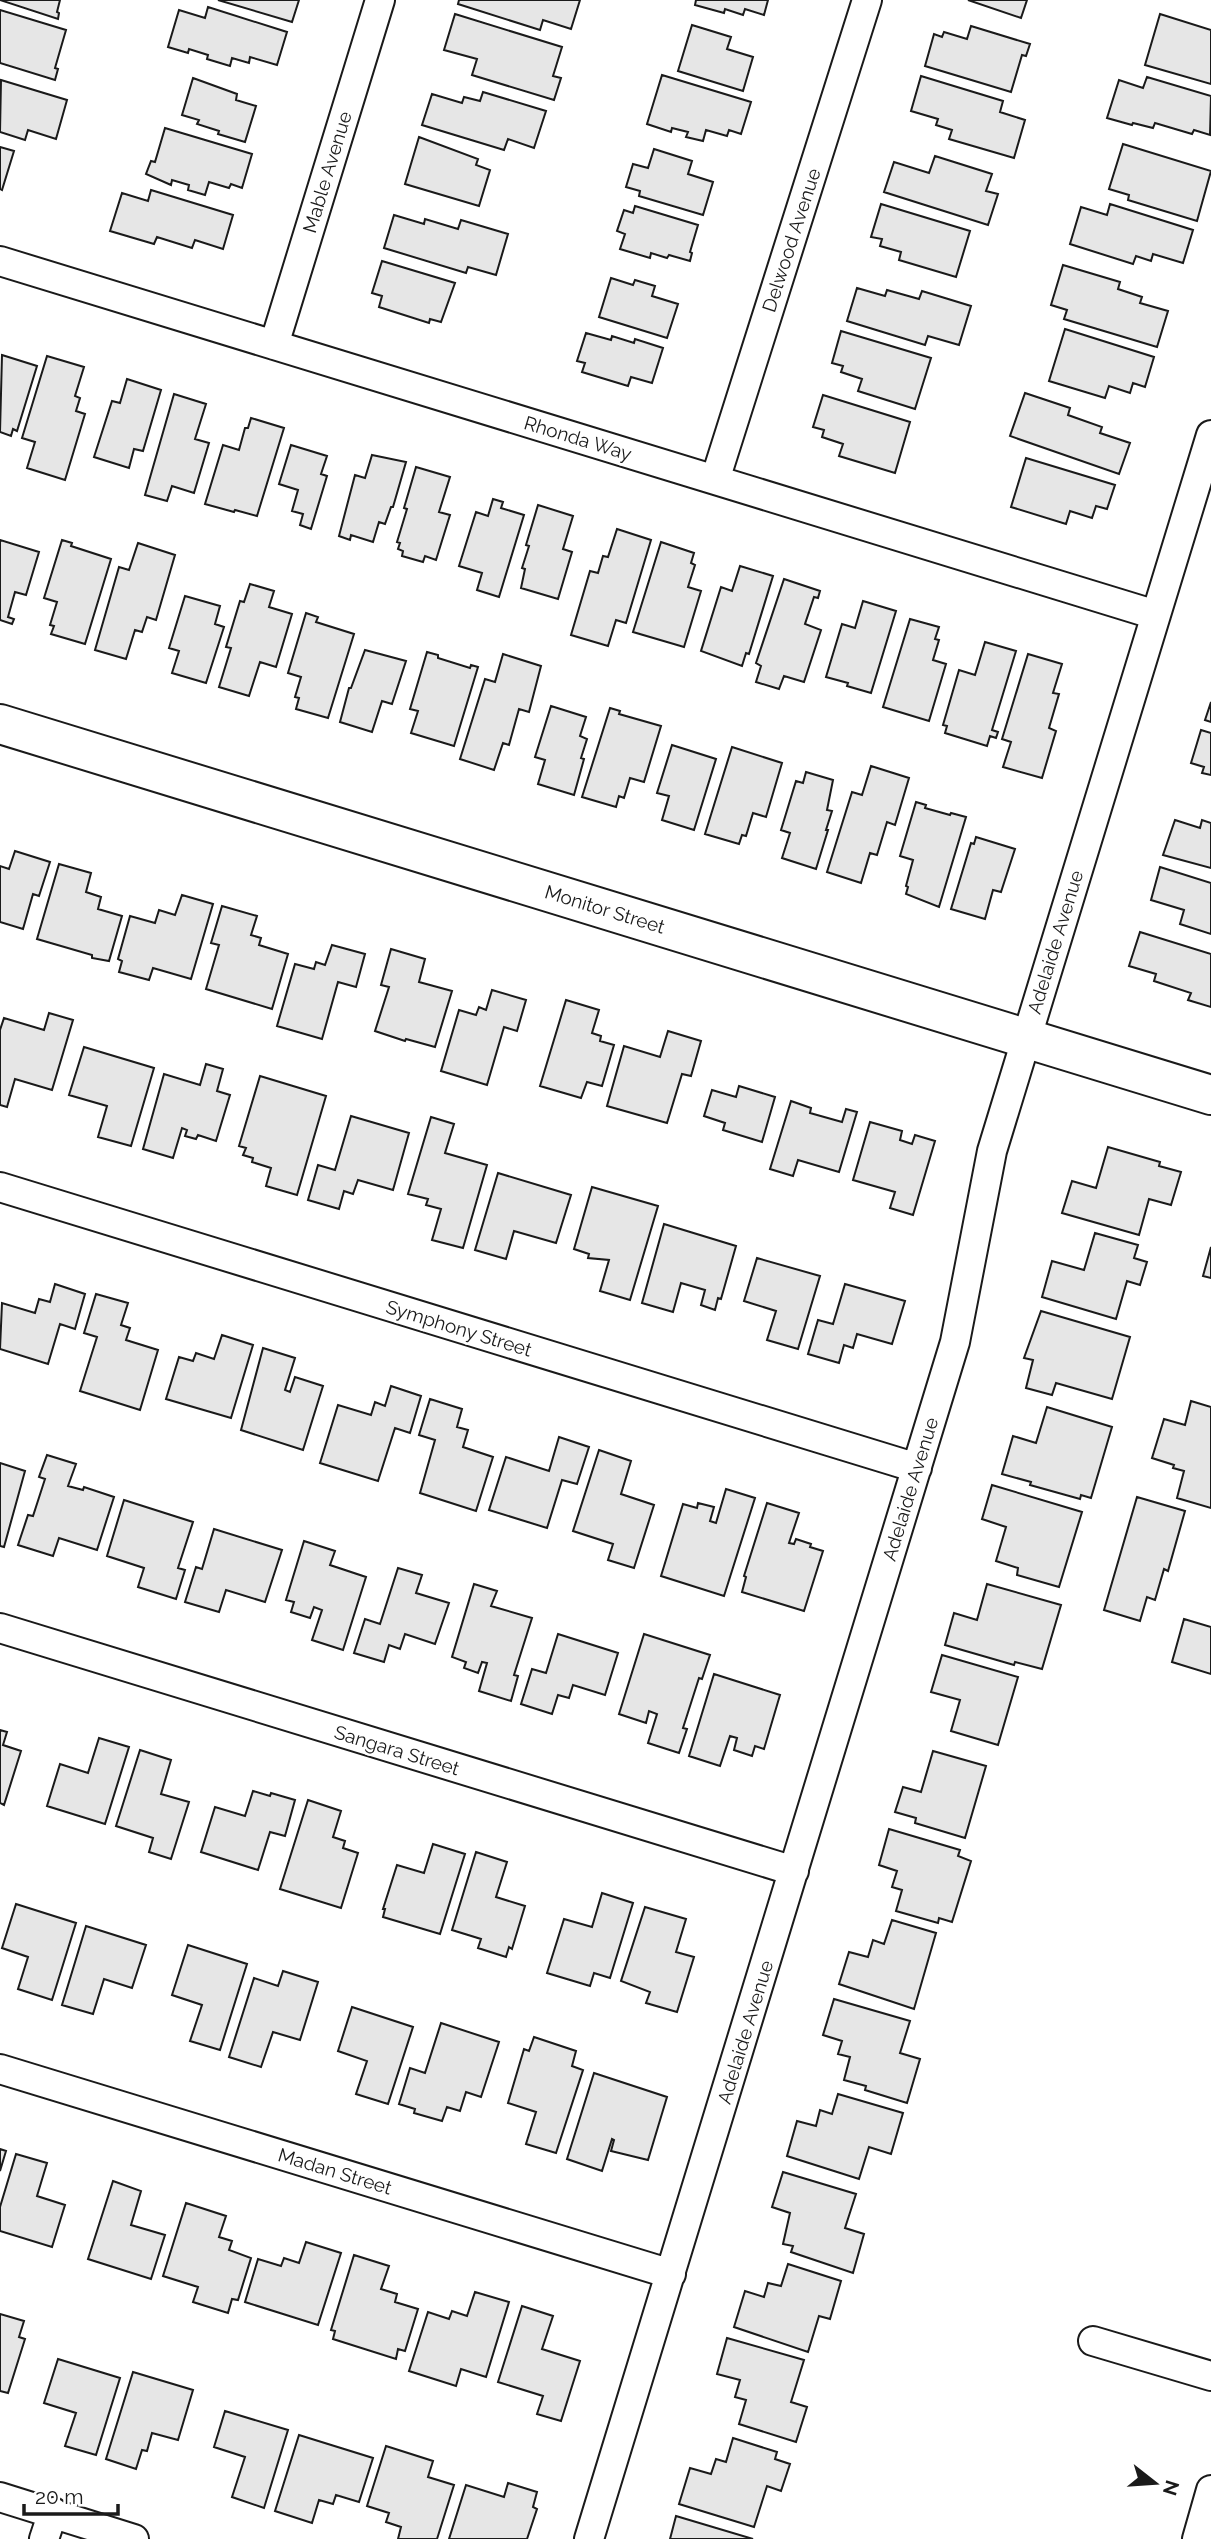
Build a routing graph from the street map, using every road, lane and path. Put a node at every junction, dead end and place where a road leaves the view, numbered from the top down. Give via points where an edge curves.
1 (380, 0) edge
2 (867, 0) edge
3 (0, 261) edge
4 (275, 345) junction
5 (1211, 435) edge
6 (715, 480) junction
7 (1156, 615) junction
8 (0, 724) edge
9 (1026, 1038) junction
10 (1211, 1095) edge
11 (0, 1188) edge
12 (917, 1468) junction
13 (0, 1628) edge
14 (794, 1871) junction
15 (0, 2068) edge
16 (671, 2274) junction
17 (1093, 2341) dead end
18 (1211, 2376) edge
19 (1211, 2490) edge
20 (0, 2497) edge
21 (52, 2512) junction
22 (44, 2539) edge
23 (134, 2539) edge
24 (589, 2539) edge
25 (1197, 2539) edge

1 - 4 street, Mable Avenue
2 - 6 street, Delwood Avenue
3 - 4 street, Rhonda Way
4 - 6 street, Rhonda Way
5 - 7 street, Adelaide Avenue
6 - 7 street, Rhonda Way
7 - 9 street, Adelaide Avenue
8 - 9 street, Monitor Street
9 - 10 street, Monitor Street
9 - 12 street, Adelaide Avenue via 992,1151 955,1342
11 - 12 street, Symphony Street
12 - 14 street, Adelaide Avenue
13 - 14 street, Sangara Street
14 - 16 street, Adelaide Avenue
15 - 16 street, Madan Street
16 - 24 street, Adelaide Avenue
17 - 18 street
19 - 25 street
20 - 21 street
21 - 22 street
21 - 23 street

